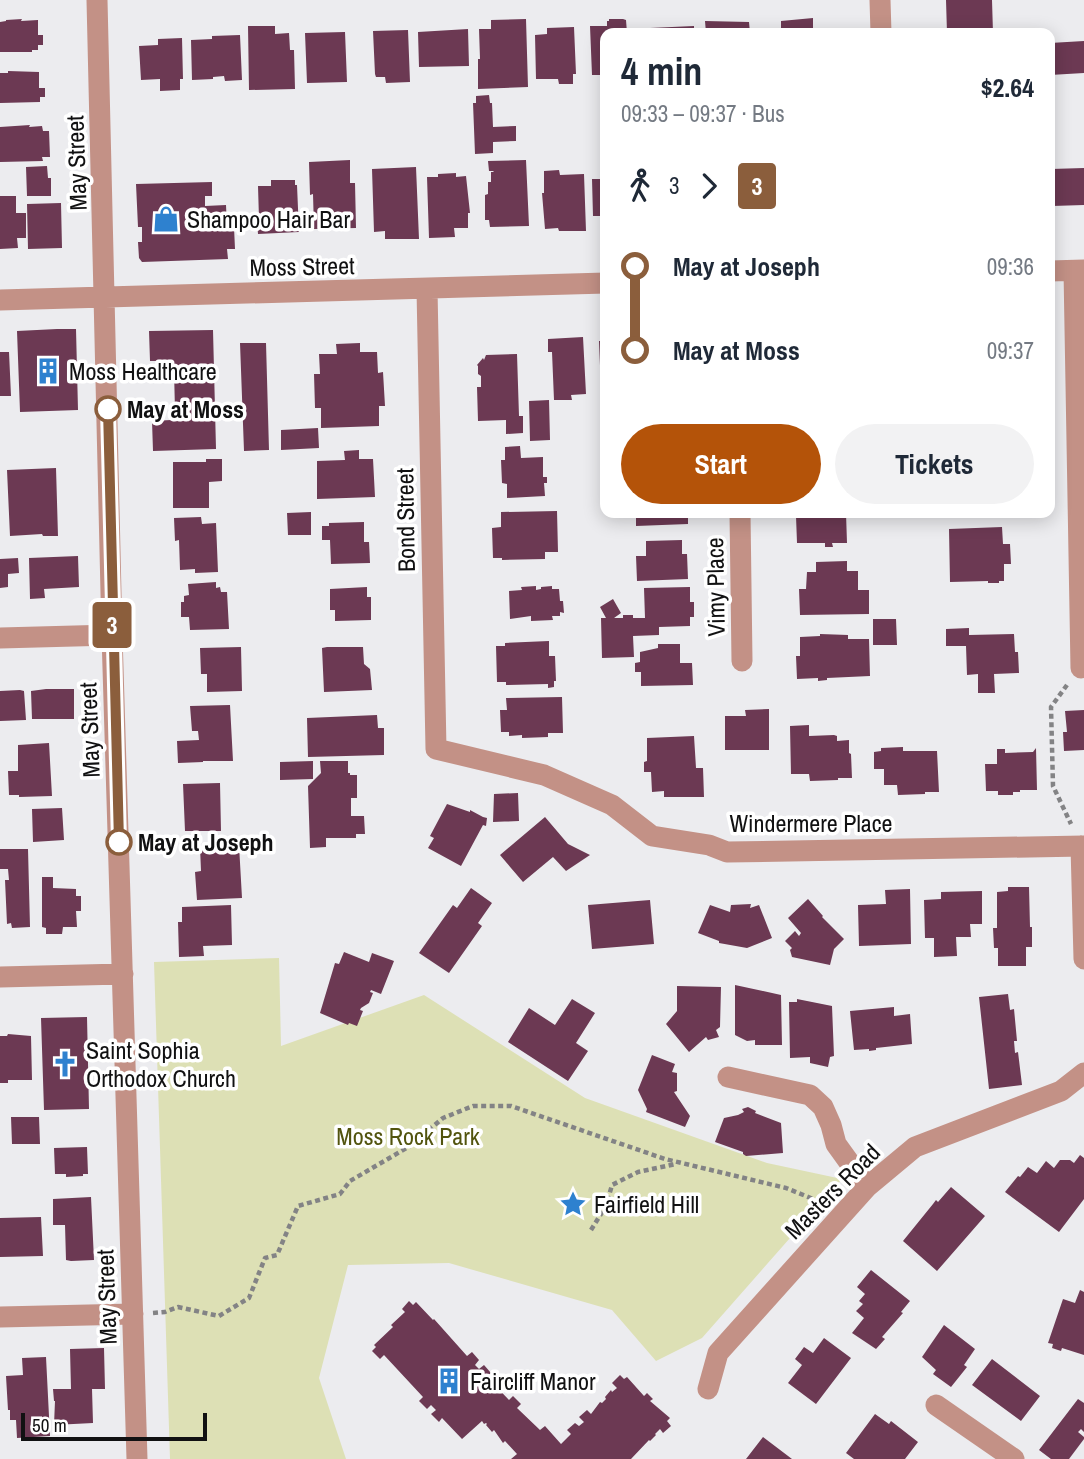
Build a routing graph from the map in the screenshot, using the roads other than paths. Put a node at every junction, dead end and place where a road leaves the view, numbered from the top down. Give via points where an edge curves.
1 (97, 0) edge
2 (880, 0) edge
3 (881, 28) edge
4 (1079, 270) edge
5 (1055, 271) edge
6 (600, 283) edge
7 (427, 289) junction
8 (105, 297) junction
9 (0, 300) edge
10 (740, 518) edge
11 (112, 635) junction
12 (0, 638) edge
13 (742, 661) dead end
14 (1080, 668) road end
15 (436, 749) joint
16 (1083, 846) edge
17 (1084, 959) edge
18 (123, 974) junction
19 (0, 977) edge
20 (1084, 1073) edge
21 (728, 1077) dead end
22 (867, 1186) junction
23 (133, 1314) junction
24 (0, 1317) edge
25 (708, 1389) dead end
26 (936, 1405) dead end
27 (137, 1459) edge
28 (1014, 1459) edge

1 - 8 street, May Street
2 - 3 street
4 - 5 street
4 - 14 street
6 - 7 street, Moss Street
7 - 8 street, Moss Street
7 - 15 street, Bond Street
8 - 9 street, Moss Street
8 - 11 street, May Street
10 - 13 street, Vimy Place
11 - 12 street
11 - 18 street, May Street
15 - 16 street, Windermere Place via 544,775 612,805 652,835 727,852
16 - 17 street
18 - 19 street
18 - 23 street, May Street
20 - 22 street, Masters Road via 1061,1091 915,1147
21 - 22 street via 810,1095 822,1107 836,1143
22 - 25 street, Masters Road via 718,1353
23 - 24 street
23 - 27 street, May Street
26 - 28 street

